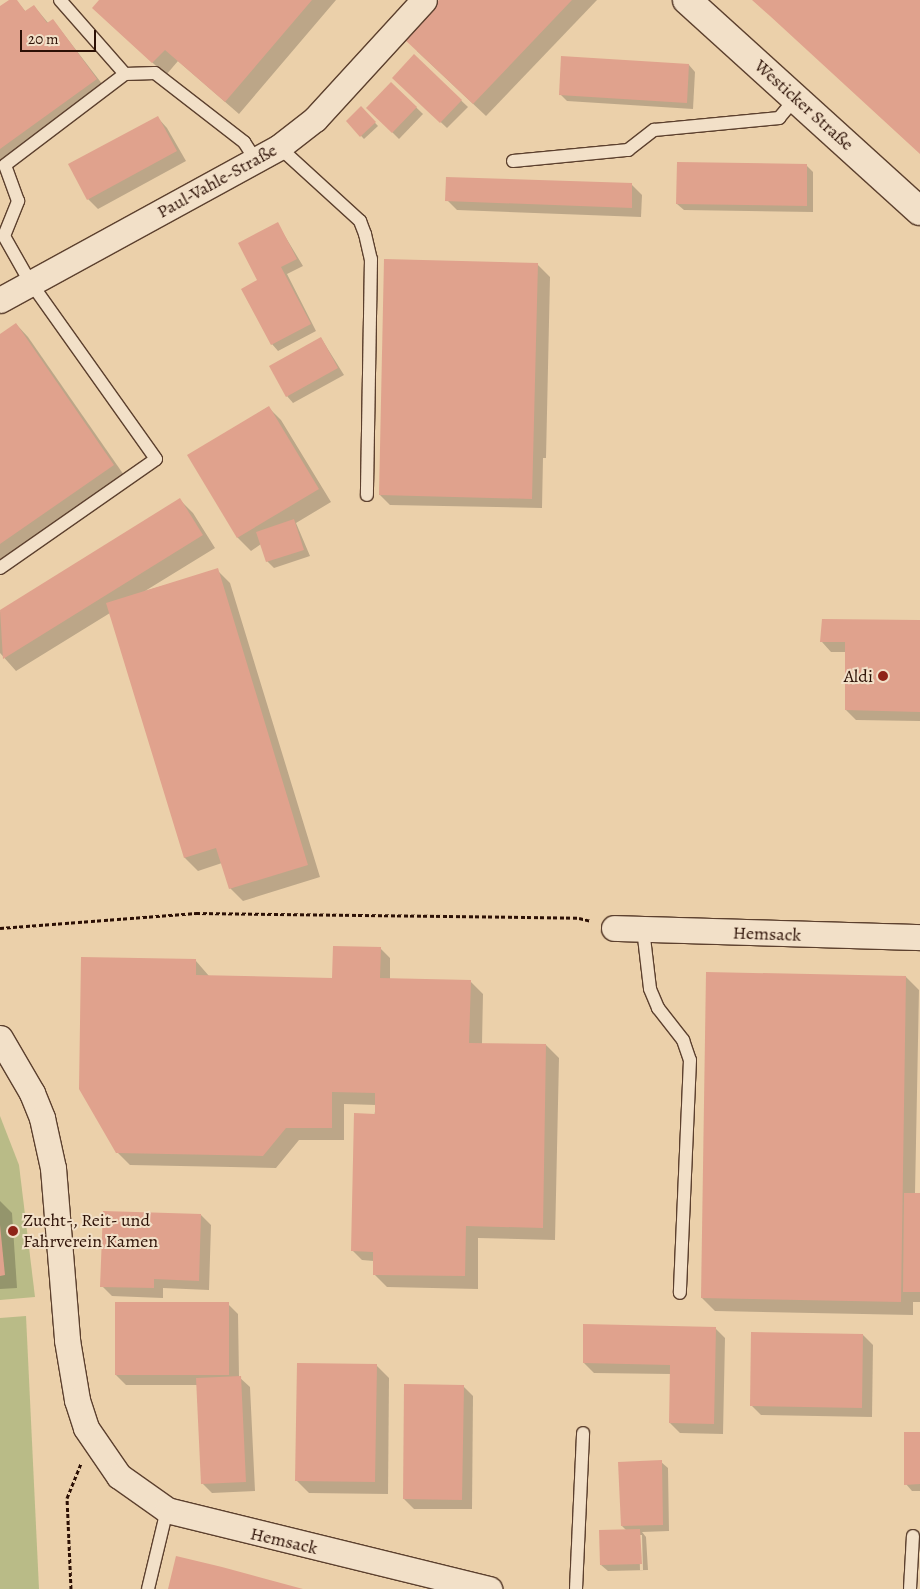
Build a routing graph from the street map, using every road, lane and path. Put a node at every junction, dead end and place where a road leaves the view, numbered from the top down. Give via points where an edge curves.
1 (60, 0) edge
2 (424, 0) edge
3 (688, 0) edge
4 (125, 74) junction
5 (796, 98) junction
6 (279, 147) junction
7 (513, 161) dead end
8 (257, 162) junction
9 (920, 211) edge
10 (30, 282) junction
11 (0, 300) edge
12 (367, 495) dead end
13 (0, 568) edge
14 (0, 928) edge
15 (614, 928) joint
16 (643, 929) junction
17 (920, 937) edge
18 (0, 1038) edge
19 (680, 1293) dead end
20 (583, 1433) dead end
21 (101, 1451) junction
22 (167, 1510) junction
23 (913, 1536) dead end
24 (71, 1589) edge
25 (148, 1589) edge
26 (489, 1589) edge
27 (576, 1589) edge
28 (910, 1589) edge

1 - 4 lane
2 - 6 street, Paul-Vahle-Straße via 315,119
3 - 5 street, Westicker Straße
4 - 8 lane via 155,73 244,142
4 - 10 lane via 5,165 18,202 4,236
5 - 7 lane via 779,118 654,130 628,150
5 - 9 street, Westicker Straße
6 - 8 street, Paul-Vahle-Straße
6 - 12 lane via 360,221 365,234 371,259
8 - 10 street, Paul-Vahle-Straße
10 - 11 street, Paul-Vahle-Straße
10 - 13 lane via 156,460
14 - 15 path via 196,913 579,918
15 - 16 street, Hemsack
16 - 17 street, Hemsack
16 - 19 lane via 650,989 658,1008 683,1040 690,1060
18 - 21 street, Hemsack via 32,1093 42,1118 53,1168 68,1340 77,1400 86,1428
20 - 27 lane
21 - 22 street, Hemsack via 120,1476
21 - 24 path via 79,1465 67,1498
22 - 25 lane
22 - 26 street, Hemsack
23 - 28 lane

